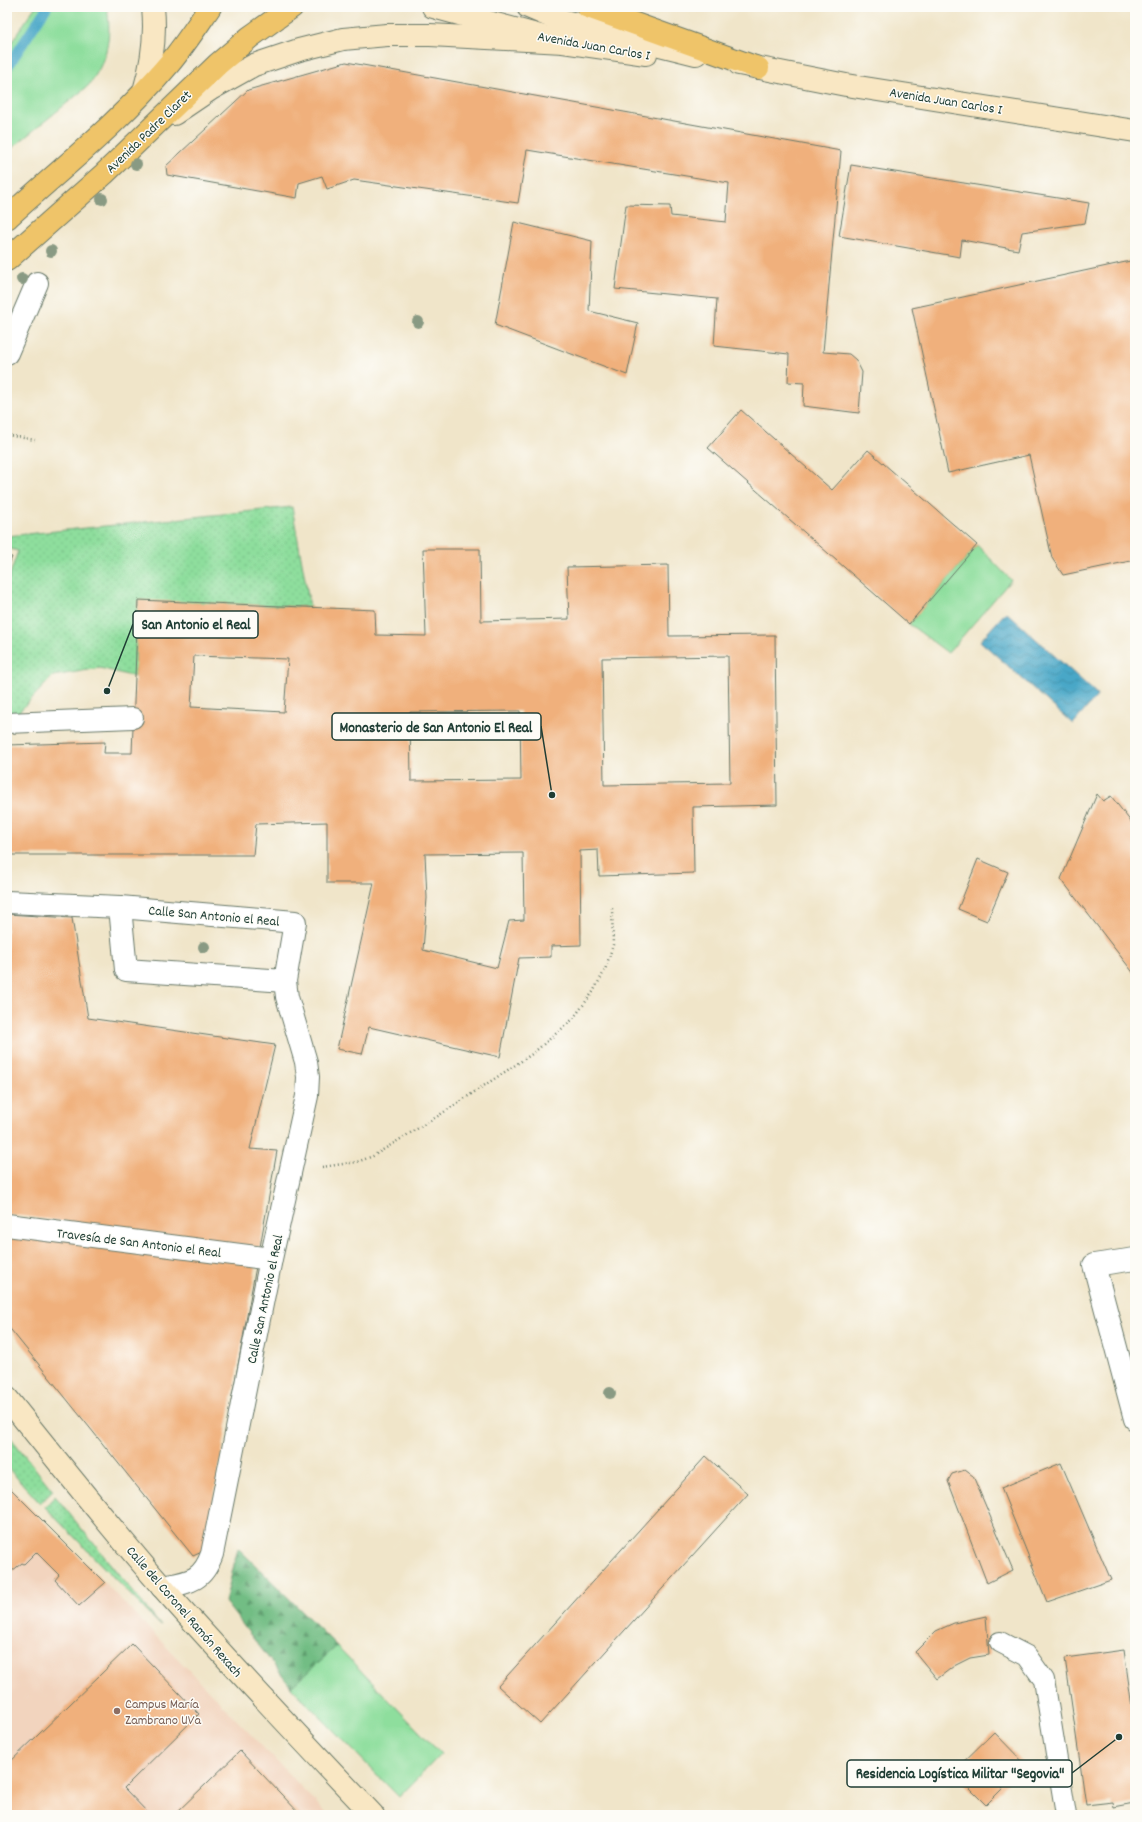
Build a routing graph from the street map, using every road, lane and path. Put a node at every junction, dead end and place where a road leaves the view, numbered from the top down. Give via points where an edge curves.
1 (153, 7) edge
2 (210, 7) edge
3 (292, 7) edge
4 (433, 7) edge
5 (528, 7) edge
6 (588, 7) edge
7 (563, 42) junction
8 (758, 68) junction
9 (144, 92) junction
10 (1135, 130) edge
11 (142, 137) junction
12 (7, 218) edge
13 (7, 260) edge
14 (37, 283) dead end
15 (7, 353) edge
16 (7, 435) edge
17 (35, 440) dead end
18 (134, 718) dead end
19 (7, 723) edge
20 (7, 902) edge
21 (120, 907) junction
22 (612, 908) dead end
23 (285, 981) junction
24 (330, 1166) dead end
25 (7, 1225) edge
26 (271, 1259) junction
27 (1135, 1259) edge
28 (7, 1398) edge
29 (1135, 1419) edge
30 (162, 1587) junction
31 (1000, 1642) dead end
32 (373, 1815) edge
33 (1066, 1815) edge

1 - 9 main road via 151,68
2 - 9 main road via 169,64
3 - 11 main road, Avenida Padre Claret via 218,64
4 - 7 main road, Avenida Juan Carlos I
5 - 8 main road, Avenida Juan Carlos I via 556,19 589,28
6 - 8 main road
7 - 8 main road, Avenida Juan Carlos I via 600,49
7 - 11 main road via 430,35 344,39 254,65 211,89
8 - 10 main road, Avenida Juan Carlos I via 846,85
9 - 12 main road via 84,150
11 - 13 main road, Avenida Padre Claret via 62,213
14 - 15 street
16 - 17 path
18 - 19 lane
20 - 21 street, Calle San Antonio el Real
21 - 23 street via 126,970
21 - 23 street, Calle San Antonio el Real via 295,922
22 - 24 path via 613,945 593,992 572,1020 532,1054 373,1156 357,1162
23 - 26 street, Calle San Antonio el Real via 308,1077 307,1096
25 - 26 street, Travesía de San Antonio el Real
26 - 30 street, Calle San Antonio el Real via 212,1554 207,1568 198,1577
27 - 29 street via 1094,1264
28 - 30 main road, Calle del Coronel Ramón Rexach
30 - 32 main road, Calle del Coronel Ramón Rexach
31 - 33 lane via 1027,1656 1044,1680

